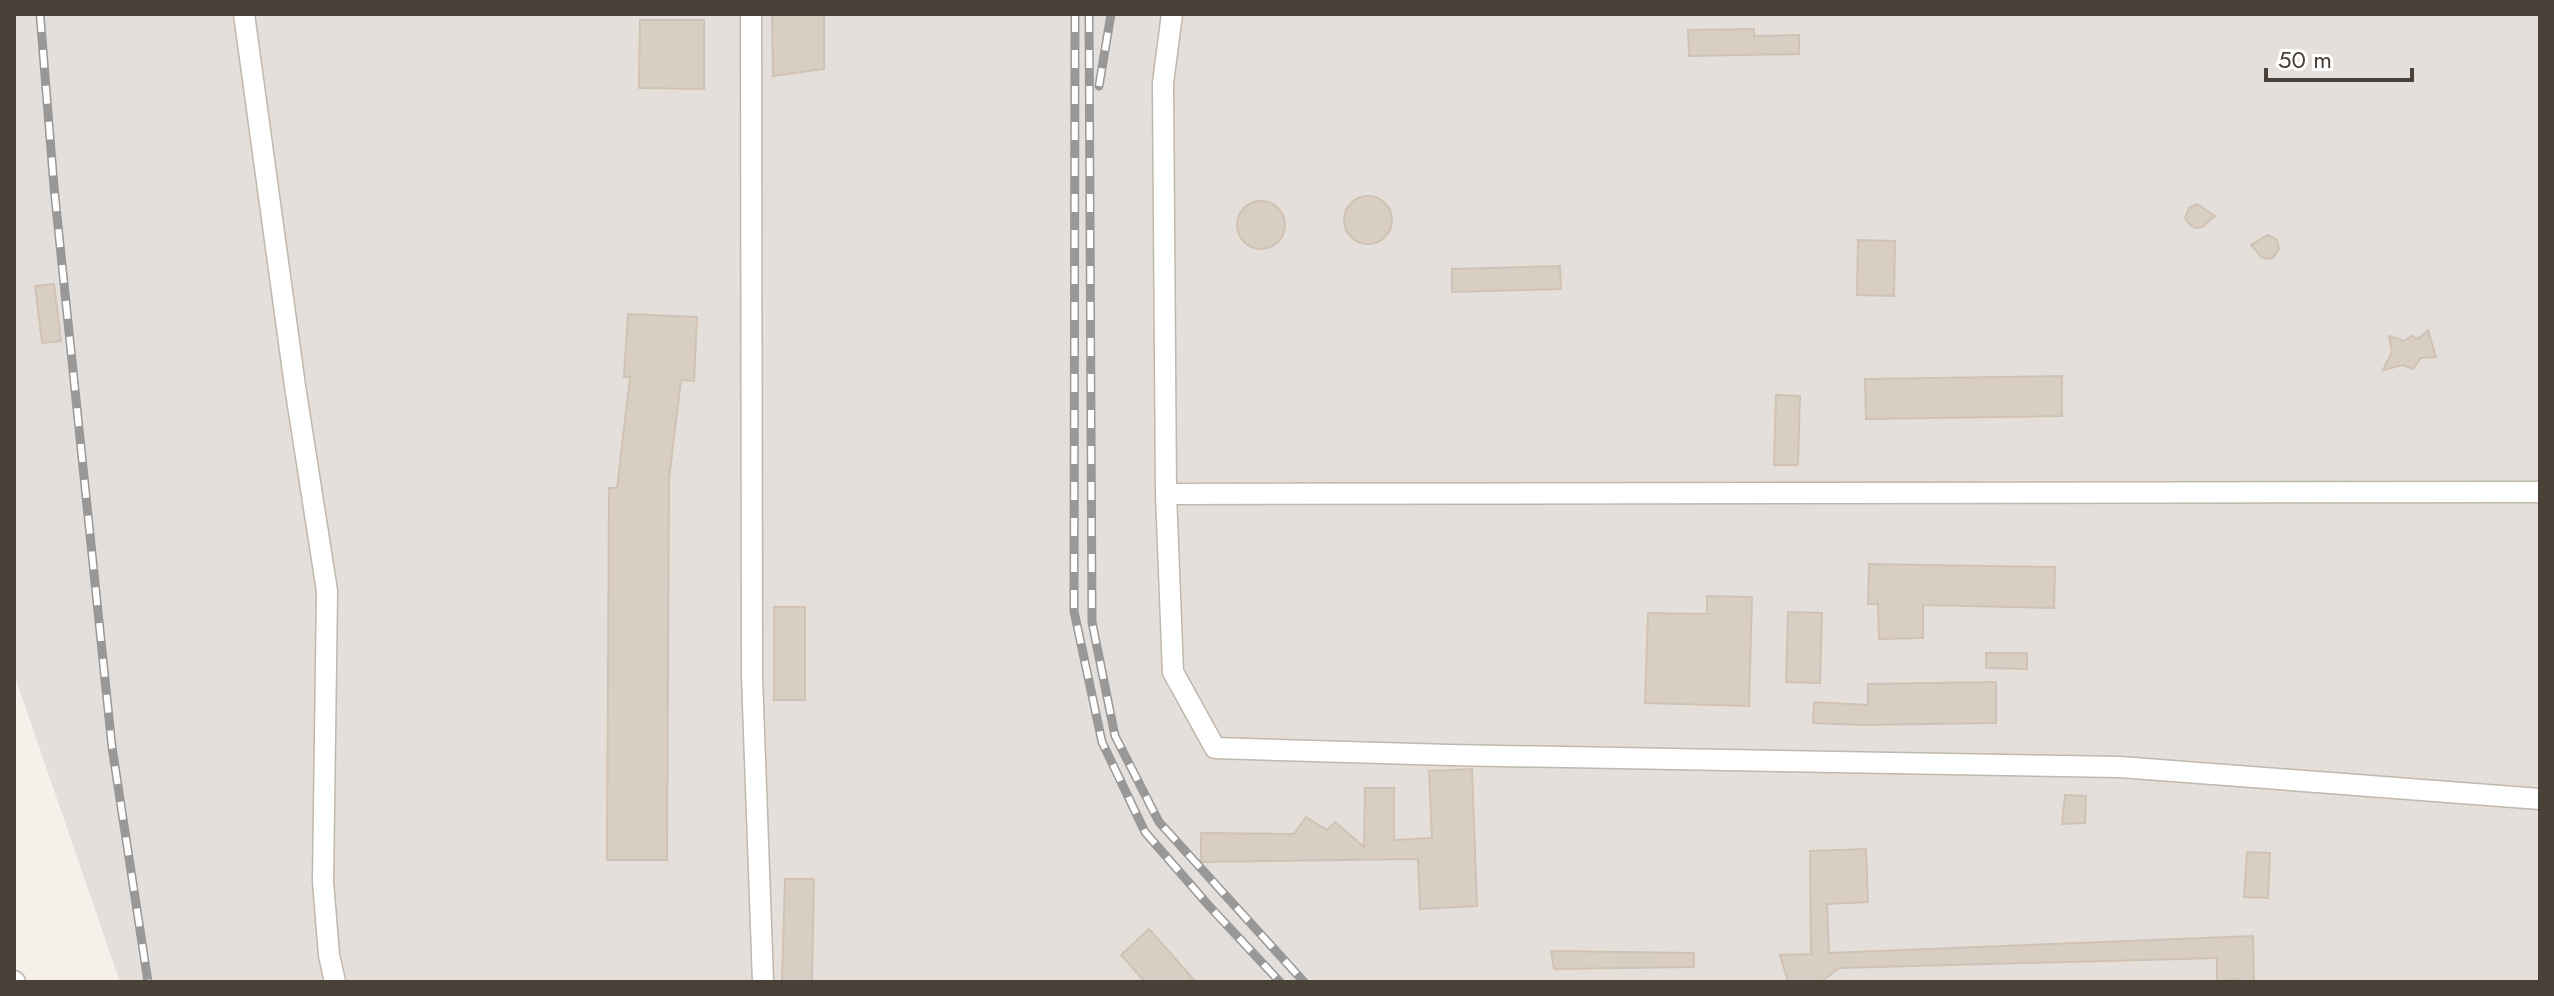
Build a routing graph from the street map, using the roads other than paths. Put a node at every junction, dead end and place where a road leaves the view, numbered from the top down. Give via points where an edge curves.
1 (244, 14) edge
2 (751, 14) edge
3 (1172, 14) edge
4 (2540, 492) edge
5 (1166, 494) junction
6 (2540, 799) edge
7 (335, 982) edge
8 (763, 982) edge

1 - 7 street via 327,591 323,882
2 - 8 street via 752,676
3 - 5 street via 1163,83
4 - 5 street
5 - 6 street via 1173,672 1215,748 2120,767

